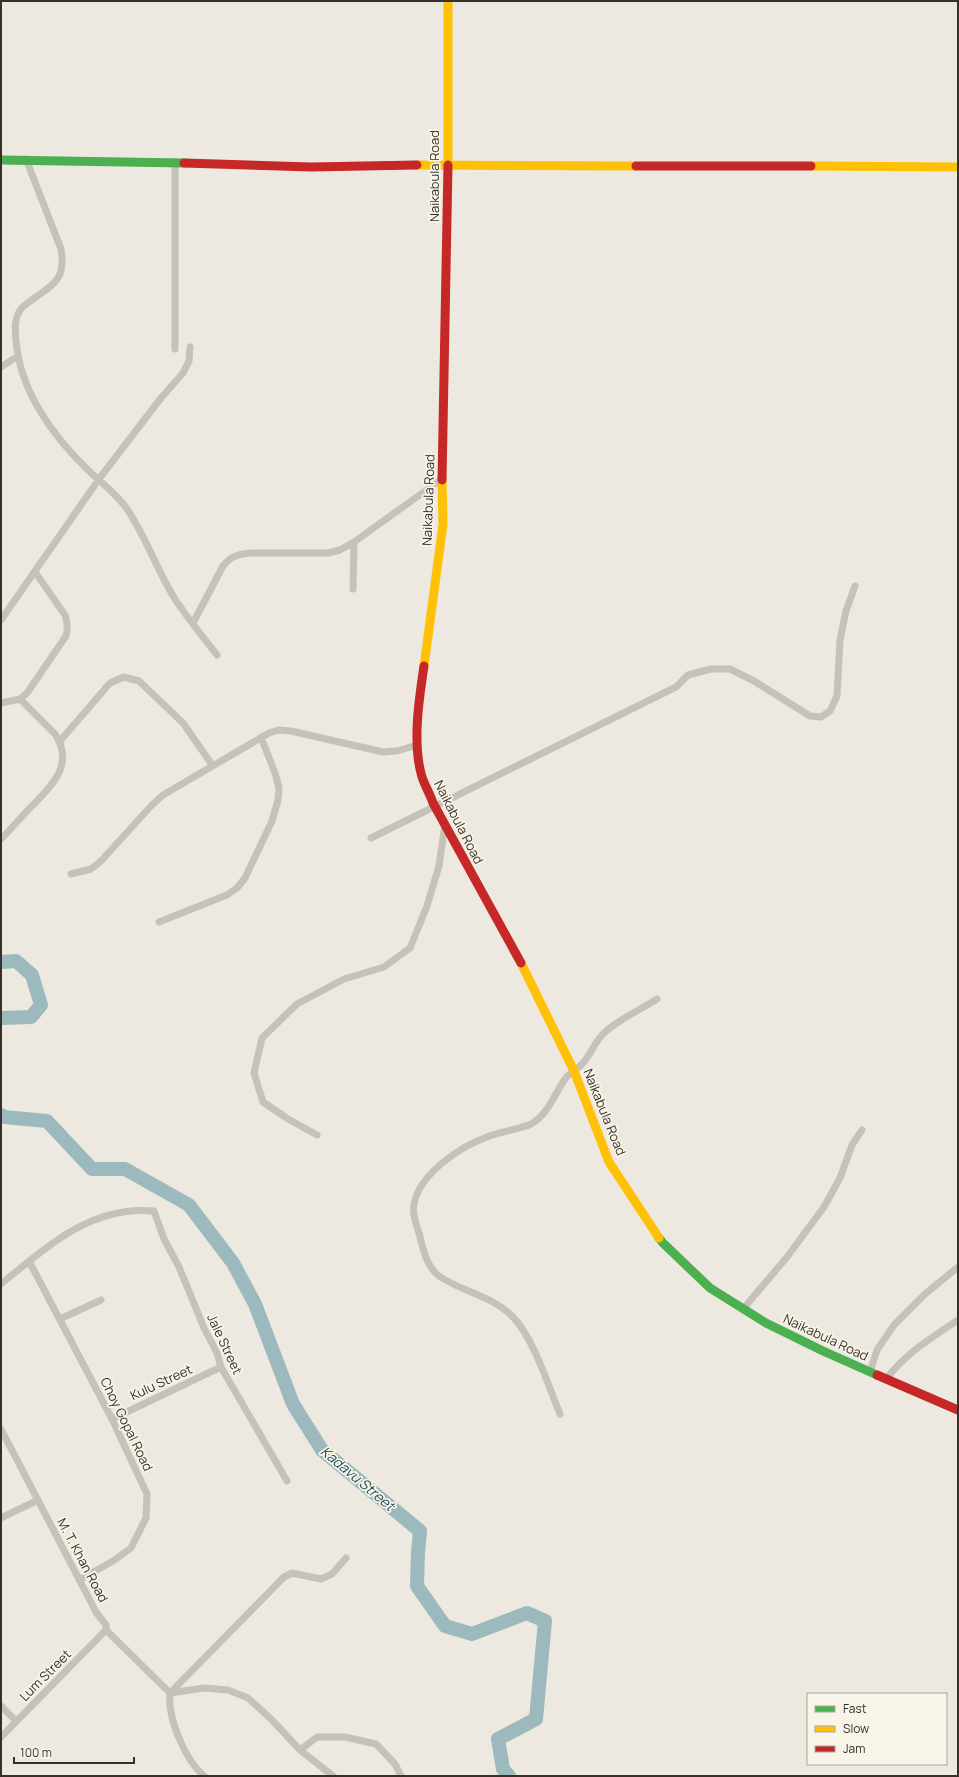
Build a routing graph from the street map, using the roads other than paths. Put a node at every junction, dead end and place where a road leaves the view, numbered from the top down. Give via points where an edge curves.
1 (448, 1) edge
2 (1, 160) edge
3 (26, 160) junction
4 (175, 163) junction
5 (447, 165) junction
6 (958, 167) edge
7 (190, 347) dead end
8 (176, 349) dead end
9 (18, 356) junction
10 (1, 367) edge
11 (442, 478) junction
12 (99, 479) junction
13 (354, 542) junction
14 (35, 572) junction
15 (856, 586) dead end
16 (353, 589) dead end
17 (1, 620) edge
18 (193, 623) junction
19 (217, 655) dead end
20 (20, 699) junction
21 (1, 703) edge
22 (261, 738) junction
23 (60, 741) junction
24 (417, 745) junction
25 (213, 766) junction
26 (435, 806) junction
27 (445, 824) junction
28 (371, 838) dead end
29 (1, 839) edge
30 (71, 874) dead end
31 (159, 922) dead end
32 (657, 999) dead end
33 (574, 1071) junction
34 (862, 1130) dead end
35 (317, 1135) dead end
36 (29, 1261) junction
37 (958, 1267) edge
38 (1, 1284) edge
39 (101, 1300) dead end
40 (743, 1309) junction
41 (60, 1319) junction
42 (958, 1320) edge
43 (221, 1367) junction
44 (870, 1372) junction
45 (886, 1379) junction
46 (958, 1410) edge
47 (560, 1414) dead end
48 (112, 1419) junction
49 (1, 1430) edge
50 (287, 1481) dead end
51 (38, 1500) junction
52 (1, 1518) edge
53 (346, 1558) dead end
54 (79, 1580) junction
55 (106, 1630) junction
56 (170, 1693) junction
57 (1, 1706) edge
58 (16, 1721) junction
59 (1, 1737) edge
60 (300, 1750) junction
61 (204, 1776) edge
62 (333, 1776) edge
63 (401, 1776) edge

1 - 5 street, Naikabula Road
2 - 3 street
3 - 4 street
3 - 9 street via 61,249 63,261 61,274 56,283 22,308 18,315 15,326
4 - 5 street via 311,167
4 - 8 street
5 - 6 street
5 - 11 street, Naikabula Road
7 - 12 street via 189,361 183,373
9 - 10 street
9 - 12 street via 32,397 52,430
11 - 13 street
11 - 24 street, Naikabula Road via 443,524 420,692
12 - 14 street
12 - 18 street via 113,491 127,509 176,599
13 - 16 street
13 - 18 street via 328,553 238,554 223,566
14 - 17 street
14 - 20 street via 65,616 68,629 66,636 27,693
15 - 26 street via 846,611 840,640 837,696 830,711 821,717 810,716 730,669 711,669 688,675 676,687
18 - 19 street
20 - 21 street
20 - 23 street
22 - 24 street via 279,730 383,752
22 - 25 street
22 - 31 street via 275,773 279,788 278,800 272,821 245,878 227,895
23 - 25 street via 110,683 119,678 129,678 139,681 183,723
23 - 29 street via 62,763 55,781
24 - 26 street, Naikabula Road via 422,776
25 - 30 street via 163,795 91,869
26 - 27 street, Naikabula Road
26 - 28 street
27 - 33 street, Naikabula Road via 531,981
27 - 35 street via 439,866 427,906 410,948 384,967 344,979 297,1004 262,1038 254,1073 263,1102
32 - 33 street via 603,1034 584,1062
33 - 40 street, Naikabula Road via 609,1162 663,1243 710,1288
33 - 47 street via 567,1076 541,1116 531,1124 488,1136 447,1159 425,1182 413,1205 416,1224 429,1264 438,1275 500,1306 512,1316 521,1327 533,1351
34 - 40 street via 852,1145 840,1178 824,1207 787,1257
36 - 38 street
36 - 41 street, Choy Gopal Road
36 - 43 street, Jale Street via 59,1238 96,1218 139,1210 154,1212
37 - 44 street via 925,1294 894,1325 877,1350
39 - 41 street
40 - 44 street, Naikabula Road via 766,1323
41 - 48 street, Choy Gopal Road
42 - 45 street via 914,1349 899,1362
43 - 48 street, Kulu Street
43 - 50 street, Jale Street
44 - 45 street, Naikabula Road
45 - 46 street, Naikabula Road
48 - 54 street, Choy Gopal Road via 147,1494 146,1518 131,1548
49 - 51 street, M. T. Khan Road
51 - 52 street
51 - 54 street, M. T. Khan Road
53 - 56 street via 332,1574 321,1580 292,1573 284,1577
54 - 55 street, M. T. Khan Road via 106,1625
55 - 56 street, M. T. Khan Road
55 - 58 street, Lum Street
56 - 60 street via 204,1688 228,1690 248,1698
56 - 61 street via 173,1721 180,1739 192,1763
57 - 58 street
58 - 59 street, Lum Street
60 - 62 street
60 - 63 street via 317,1737 345,1737 376,1744 395,1764

